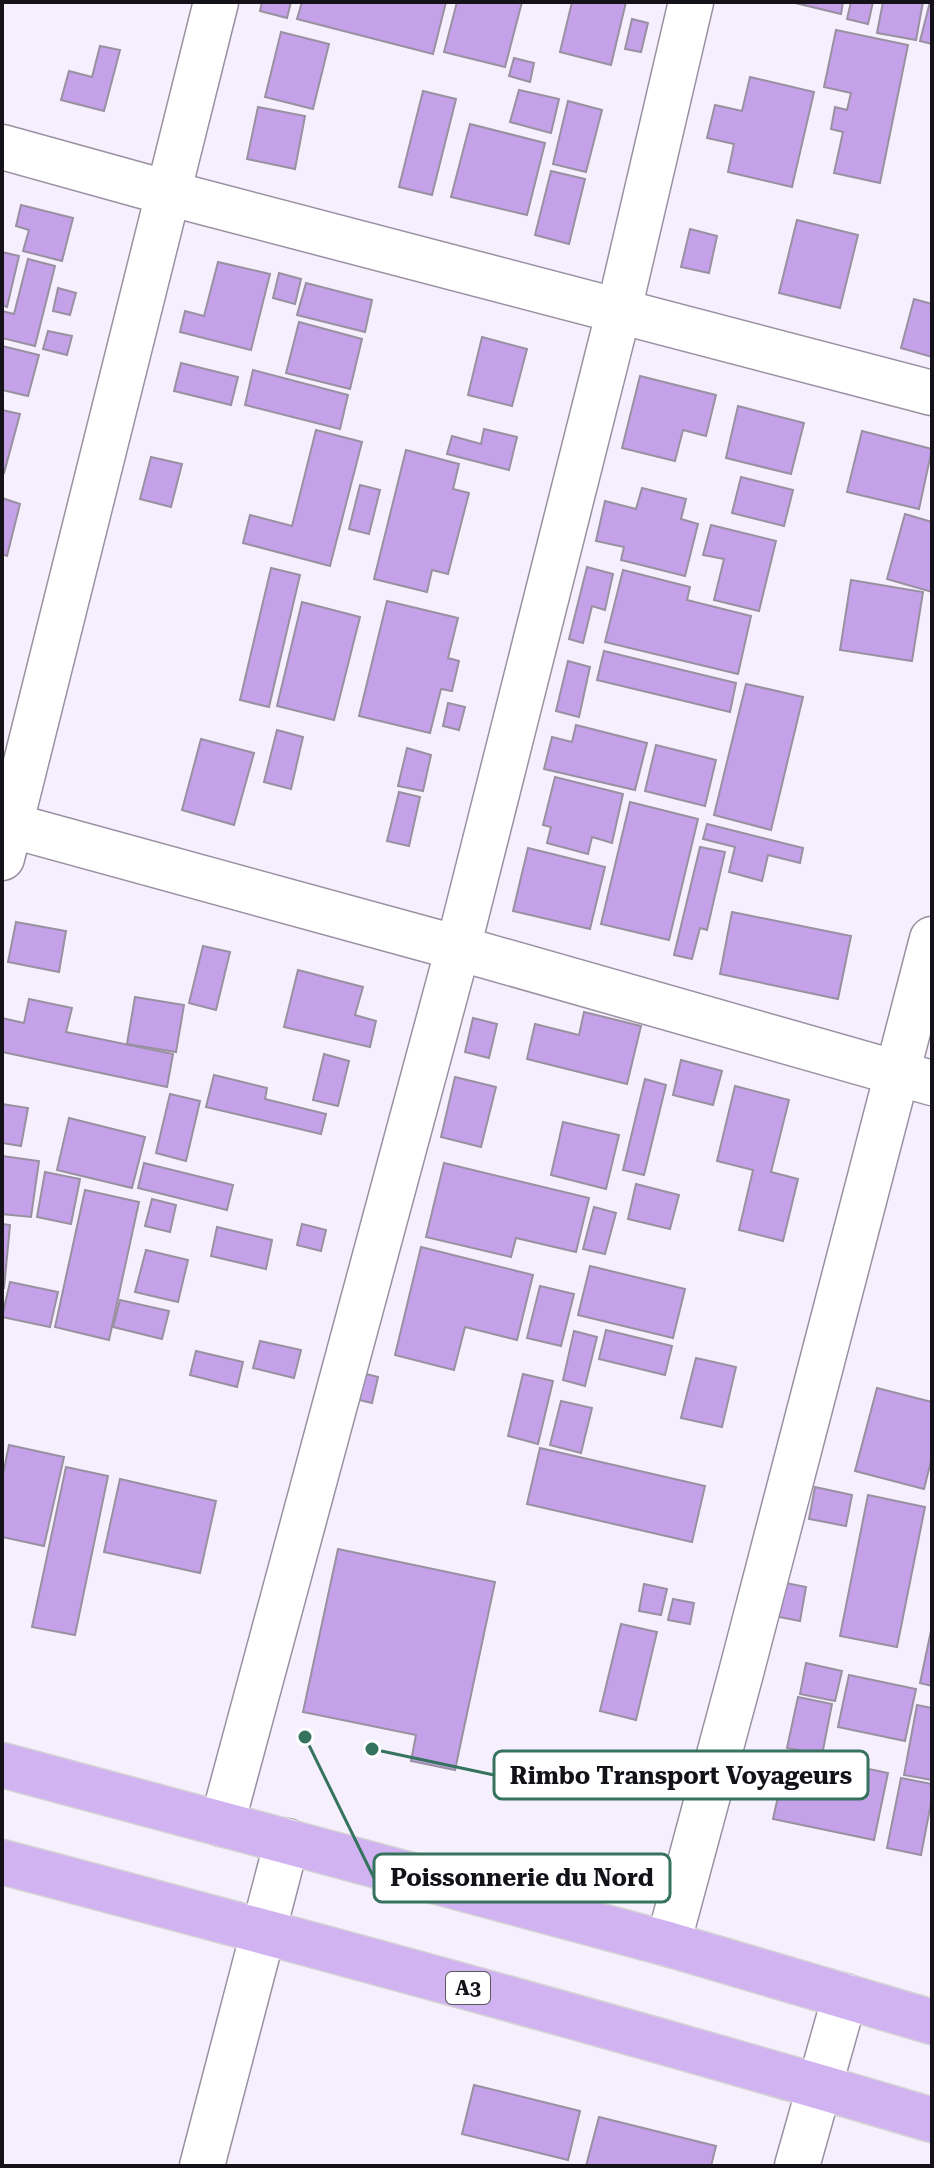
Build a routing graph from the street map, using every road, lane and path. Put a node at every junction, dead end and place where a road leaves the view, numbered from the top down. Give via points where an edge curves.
1 (216, 2) edge
2 (691, 2) edge
3 (2, 147) edge
4 (168, 193) junction
5 (619, 310) junction
6 (932, 393) edge
7 (5, 836) edge
8 (932, 939) edge
9 (458, 948) junction
10 (915, 1078) edge
11 (2, 1765) edge
12 (222, 1824) junction
13 (287, 1841) junction
14 (2, 1862) edge
15 (262, 1931) junction
16 (668, 1944) junction
17 (845, 1996) junction
18 (932, 2022) edge
19 (820, 2086) junction
20 (932, 2120) edge
21 (202, 2166) edge
22 (797, 2166) edge

1 - 4 street
2 - 5 street
3 - 4 street
4 - 5 street
4 - 7 street
5 - 6 street
5 - 9 street
7 - 9 street
8 - 10 street
9 - 10 street
9 - 12 street
10 - 16 street
11 - 12 highway
12 - 13 highway
13 - 15 street
13 - 16 highway
14 - 15 highway, A3
15 - 19 highway, A3
15 - 21 street
16 - 17 highway
17 - 18 highway
17 - 19 street
19 - 20 highway, A3
19 - 22 street

